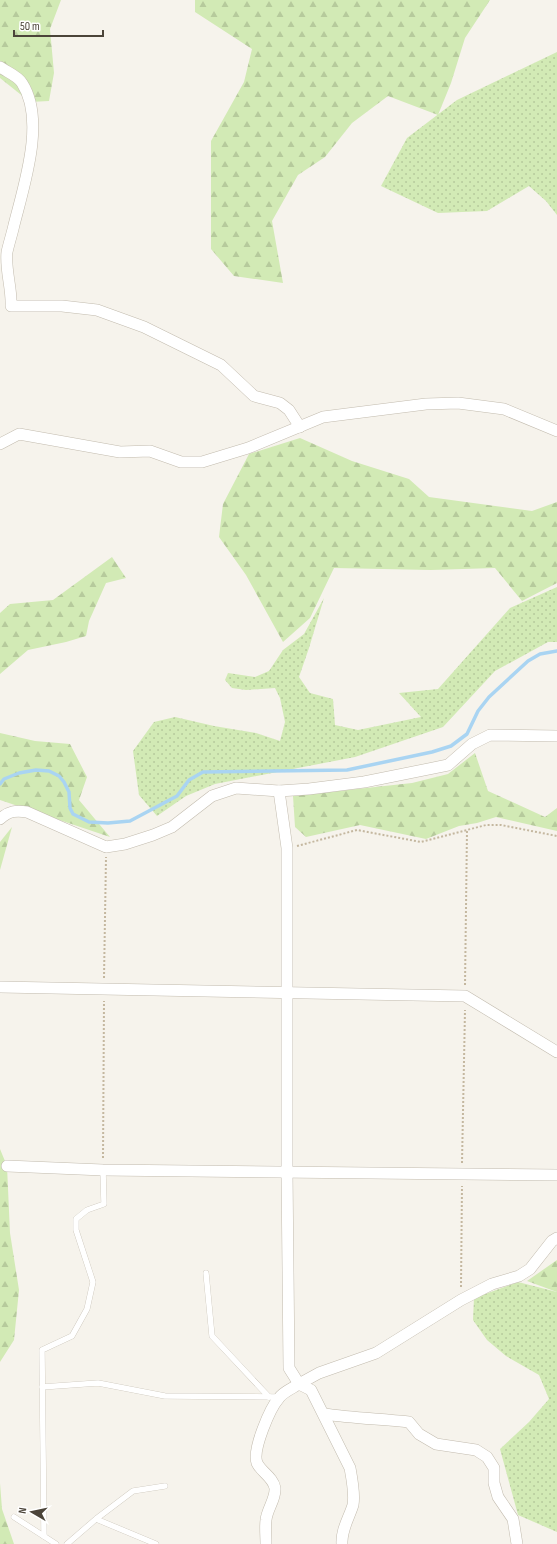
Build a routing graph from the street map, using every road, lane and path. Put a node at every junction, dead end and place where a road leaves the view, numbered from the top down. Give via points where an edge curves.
1 (0, 67) edge
2 (300, 427) junction
3 (557, 431) edge
4 (0, 444) edge
5 (557, 736) edge
6 (279, 791) junction
7 (0, 819) edge
8 (467, 830) junction
9 (557, 836) edge
10 (106, 848) junction
11 (287, 848) junction
12 (0, 987) edge
13 (104, 989) junction
14 (287, 992) junction
15 (465, 996) junction
16 (557, 1052) edge
17 (7, 1166) dead end
18 (103, 1170) junction
19 (287, 1172) junction
20 (462, 1174) junction
21 (557, 1175) edge
22 (557, 1238) edge
23 (206, 1273) dead end
24 (461, 1300) junction
25 (299, 1384) junction
26 (42, 1387) junction
27 (274, 1397) junction
28 (324, 1414) junction
29 (165, 1486) dead end
30 (14, 1517) dead end
31 (96, 1519) junction
32 (44, 1536) junction
33 (56, 1544) edge
34 (67, 1544) edge
35 (156, 1544) edge
36 (266, 1544) edge
37 (342, 1544) edge
38 (517, 1544) edge

1 - 2 street via 22,81 28,93 32,112 33,140 7,252 11,306 62,306 97,310 144,327 221,365 254,396 280,403 289,410
2 - 3 street via 323,417 458,402 504,409
2 - 4 street via 248,448 202,462 181,462 150,451 120,452 18,434
5 - 6 street via 490,735 472,744 448,765 364,782
6 - 10 street via 236,788 212,796 172,827 126,844
6 - 11 street
7 - 10 street via 12,811 27,812
8 - 9 path via 486,825 501,825
8 - 11 path via 421,842 357,830
8 - 15 path
10 - 13 path
11 - 14 street
12 - 13 street
13 - 14 street
13 - 18 path
14 - 15 street
14 - 19 street
15 - 16 street
15 - 20 path
17 - 18 street
18 - 19 street
18 - 26 lane via 104,1204 87,1210 76,1218 76,1230 93,1282 87,1309 72,1336 42,1350
19 - 20 street
19 - 25 street via 289,1368
20 - 21 street
20 - 24 path
22 - 24 street via 530,1269
23 - 27 lane via 212,1336
24 - 25 street via 376,1353 318,1373
25 - 27 street
25 - 28 street via 311,1390
26 - 27 lane via 98,1383 165,1396
26 - 32 lane
27 - 36 street via 258,1444 256,1462 275,1488 266,1520
28 - 37 street via 350,1468 352,1478 353,1504 345,1524
28 - 38 street via 410,1422 419,1434 436,1444 476,1450 487,1457 494,1468 494,1483 498,1497 513,1519
29 - 31 lane via 133,1491
30 - 32 lane
31 - 34 lane
31 - 35 lane
32 - 33 lane

